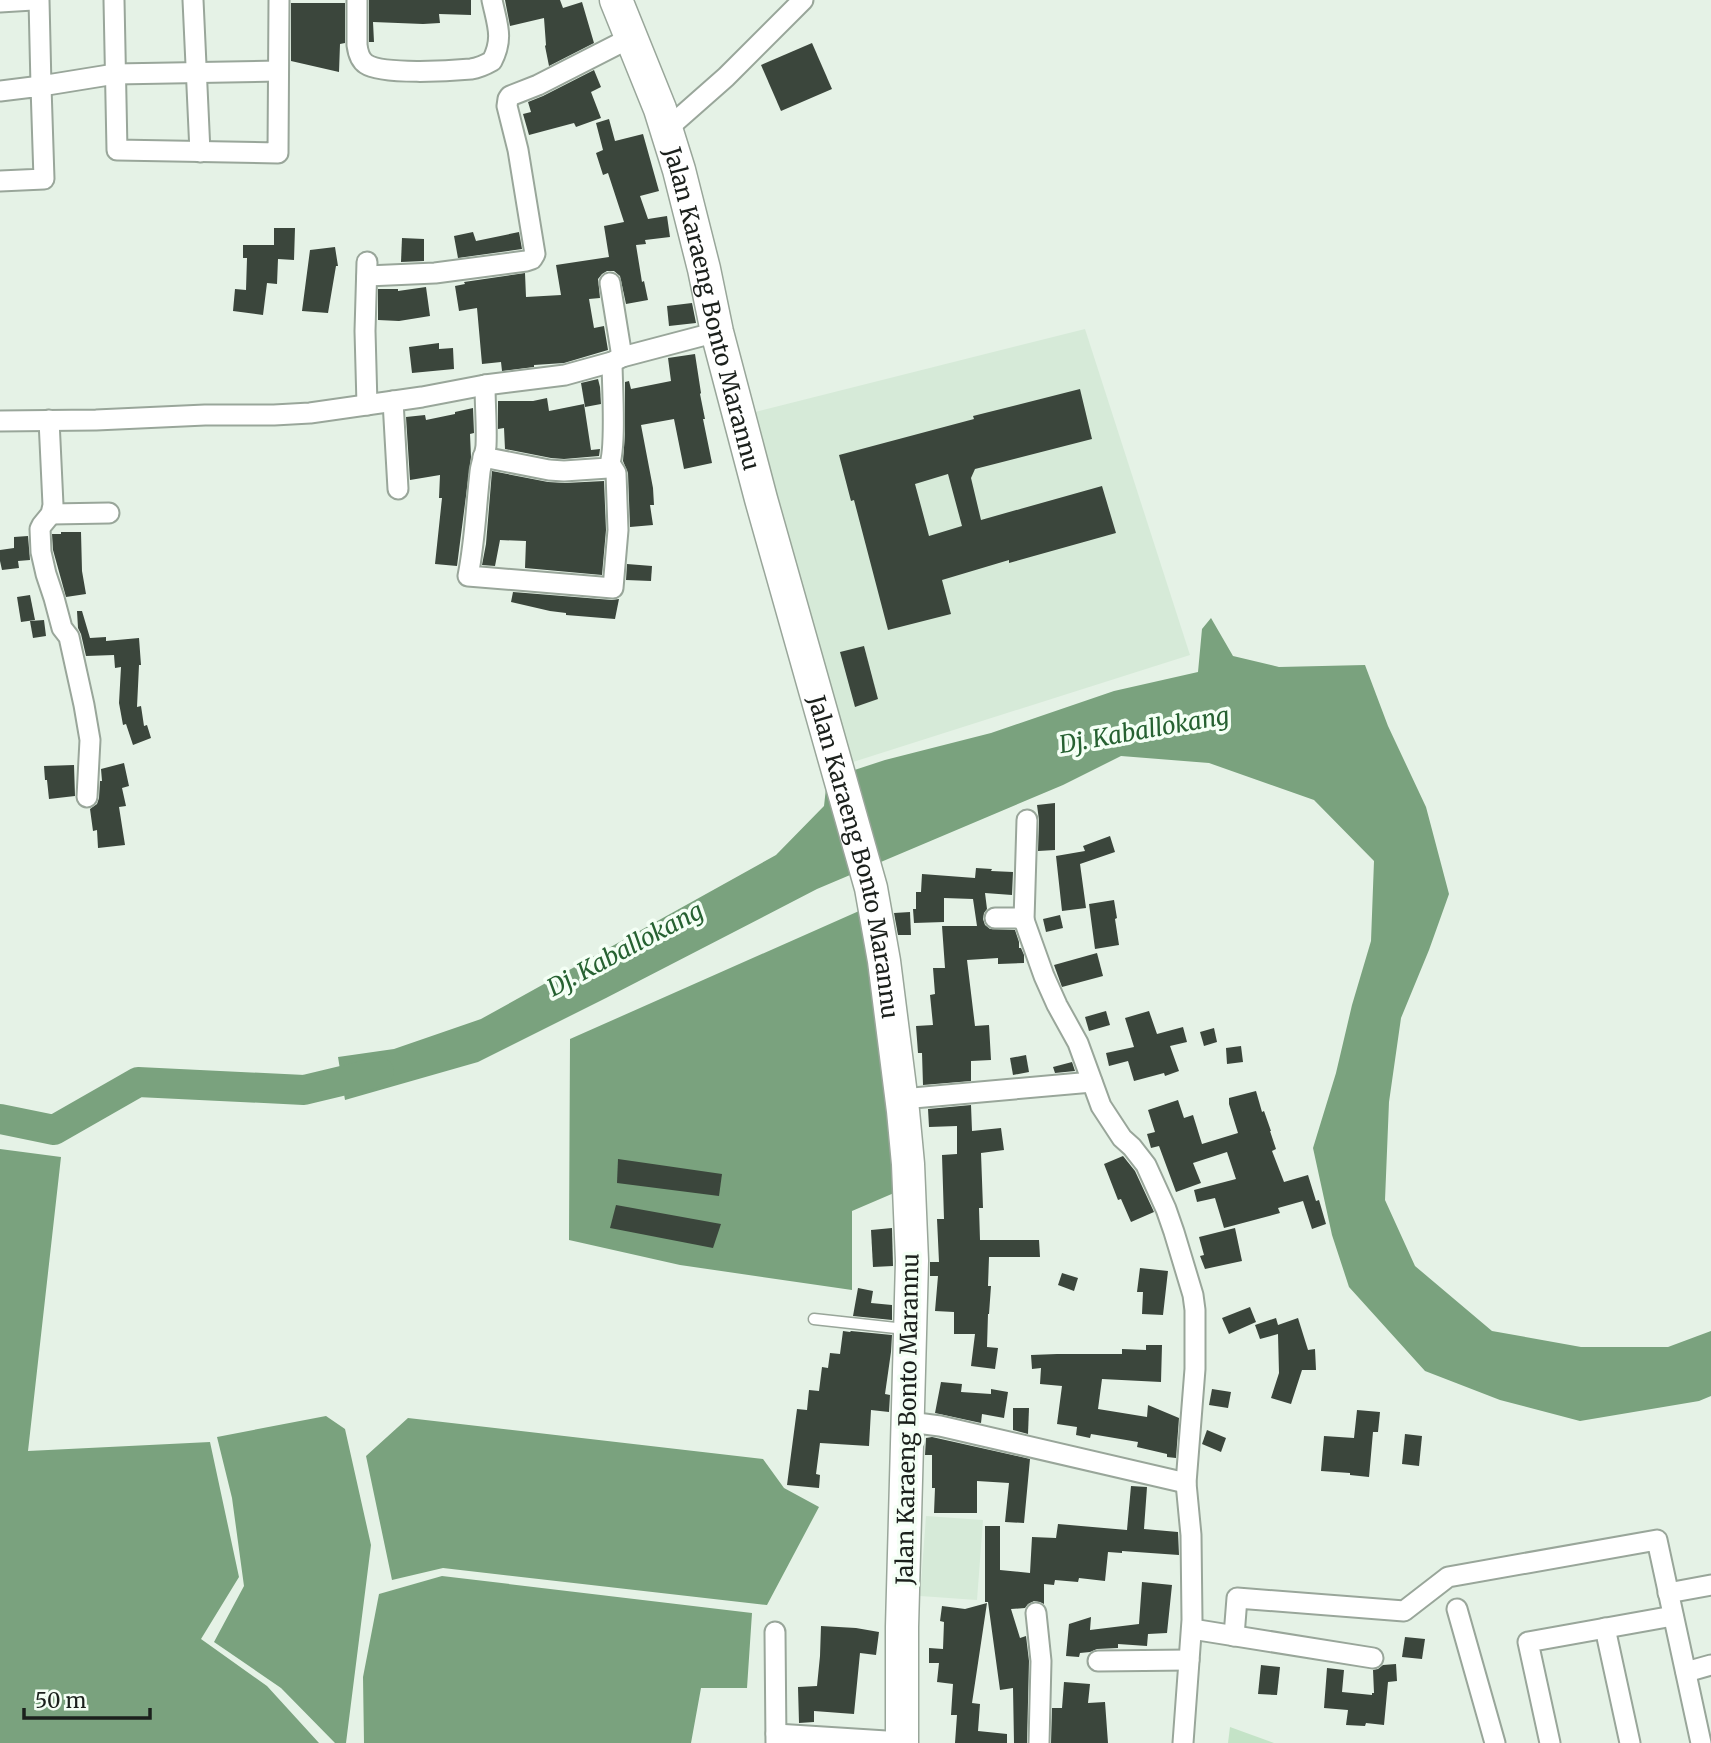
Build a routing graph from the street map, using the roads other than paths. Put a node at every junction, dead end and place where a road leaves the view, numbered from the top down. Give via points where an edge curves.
1 (36, 0) edge
2 (114, 0) edge
3 (193, 0) edge
4 (279, 0) edge
5 (356, 0) edge
6 (492, 0) edge
7 (616, 0) edge
8 (803, 0) edge
9 (0, 2) edge
10 (632, 37) junction
11 (278, 71) junction
12 (197, 72) junction
13 (115, 74) junction
14 (41, 86) junction
15 (0, 91) edge
16 (667, 129) junction
17 (200, 152) junction
18 (0, 181) edge
19 (610, 283) dead end
20 (717, 332) junction
21 (617, 360) junction
22 (485, 385) junction
23 (393, 401) junction
24 (367, 405) junction
25 (48, 420) junction
26 (0, 421) edge
27 (483, 457) junction
28 (611, 465) junction
29 (398, 489) dead end
30 (109, 513) dead end
31 (51, 514) junction
32 (87, 797) dead end
33 (1027, 820) dead end
34 (995, 918) dead end
35 (1024, 920) junction
36 (1092, 1082) junction
37 (902, 1099) junction
38 (814, 1319) dead end
39 (909, 1329) junction
40 (909, 1422) junction
41 (1186, 1483) junction
42 (1711, 1585) edge
43 (1668, 1593) junction
44 (1457, 1609) dead end
45 (1036, 1614) dead end
46 (1674, 1616) junction
47 (1605, 1628) junction
48 (1192, 1629) junction
49 (775, 1632) dead end
50 (1234, 1636) junction
51 (1373, 1658) dead end
52 (1189, 1660) junction
53 (1098, 1661) dead end
54 (1711, 1665) edge
55 (1686, 1672) junction
56 (776, 1739) edge
57 (902, 1743) edge
58 (1039, 1743) edge
59 (1183, 1743) edge
60 (1495, 1743) edge
61 (1550, 1743) edge
62 (1630, 1743) edge
63 (1702, 1743) edge

1 - 9 street
1 - 14 street
2 - 13 street
3 - 12 street
4 - 11 street
5 - 6 street via 357,45 363,62 383,69 424,71 472,69 492,61 499,27
7 - 10 main road, Jalan Karaeng Bonto Marannu
8 - 16 street
10 - 16 main road, Jalan Karaeng Bonto Marannu
10 - 24 street via 508,99 534,238 532,259 435,273 367,269
11 - 12 street
11 - 17 street via 278,153
12 - 13 street
12 - 17 street
13 - 14 street
13 - 17 street via 117,150
14 - 15 street
14 - 18 street via 44,179
16 - 20 main road, Jalan Karaeng Bonto Marannu
19 - 21 street
20 - 21 street
20 - 37 main road, Jalan Karaeng Bonto Marannu via 866,868
21 - 22 street via 565,375
21 - 28 street
22 - 23 street
22 - 27 street
23 - 24 street
23 - 29 street
24 - 25 street via 274,415
25 - 26 street
25 - 31 street
27 - 28 street via 564,471
27 - 28 street via 468,576 613,588 618,530 616,473
30 - 31 street
31 - 32 street via 40,529 41,552 85,705 90,740
33 - 35 street
34 - 35 street
35 - 36 street
36 - 37 street
36 - 41 street via 1112,1125 1146,1164 1193,1295 1195,1369
37 - 39 main road, Jalan Karaeng Bonto Marannu via 912,1261
38 - 39 lane
39 - 40 main road, Jalan Karaeng Bonto Marannu
40 - 41 street
40 - 57 main road, Jalan Karaeng Bonto Marannu
41 - 48 street
42 - 43 street
43 - 46 street
43 - 50 street via 1657,1540 1448,1577 1404,1611 1237,1598
44 - 60 street
45 - 58 street via 1041,1661
46 - 47 street
46 - 55 street
47 - 61 street via 1528,1642
47 - 62 street
48 - 50 street
48 - 52 street
49 - 56 street
50 - 51 street
52 - 53 street
52 - 59 street
54 - 55 street
55 - 63 street
56 - 57 street

